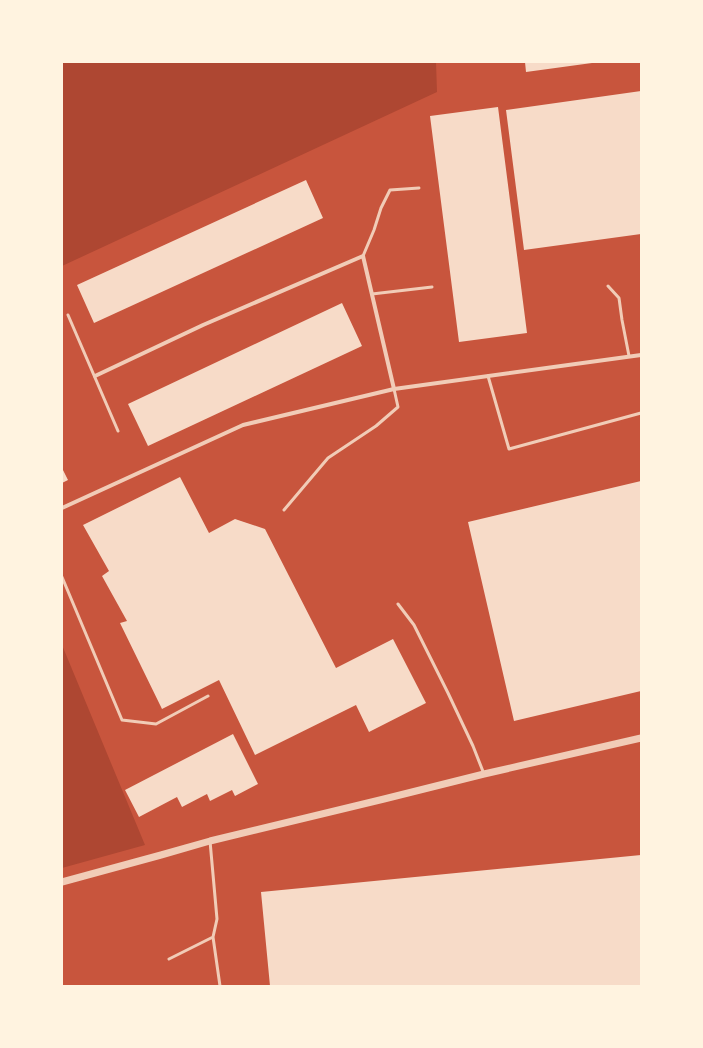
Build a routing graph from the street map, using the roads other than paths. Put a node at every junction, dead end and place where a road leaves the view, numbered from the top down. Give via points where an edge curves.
1 (419, 188) dead end
2 (363, 256) junction
3 (608, 286) dead end
4 (432, 287) dead end
5 (372, 294) junction
6 (68, 315) dead end
7 (641, 355) edge
8 (629, 356) junction
9 (95, 376) junction
10 (488, 376) junction
11 (394, 389) junction
12 (641, 413) edge
13 (118, 432) dead end
14 (62, 508) edge
15 (284, 510) dead end
16 (62, 577) edge
17 (398, 604) dead end
18 (208, 696) dead end
19 (641, 738) edge
20 (484, 774) junction
21 (210, 841) junction
22 (62, 882) edge
23 (213, 937) junction
24 (169, 959) dead end
25 (220, 986) edge

1 - 2 lane via 390,190 380,208
2 - 5 street
2 - 9 street via 203,325
3 - 8 lane via 619,298
4 - 5 lane
5 - 11 street
6 - 9 lane
7 - 8 street
8 - 10 street
9 - 13 lane
10 - 11 street
10 - 12 lane via 509,449
11 - 14 street via 243,425
11 - 15 lane via 398,407 376,426 328,458
16 - 18 lane via 122,720 156,724
17 - 20 lane via 414,625 428,652
19 - 20 street
20 - 21 street
21 - 22 street
21 - 23 lane via 217,919
23 - 24 lane
23 - 25 lane

